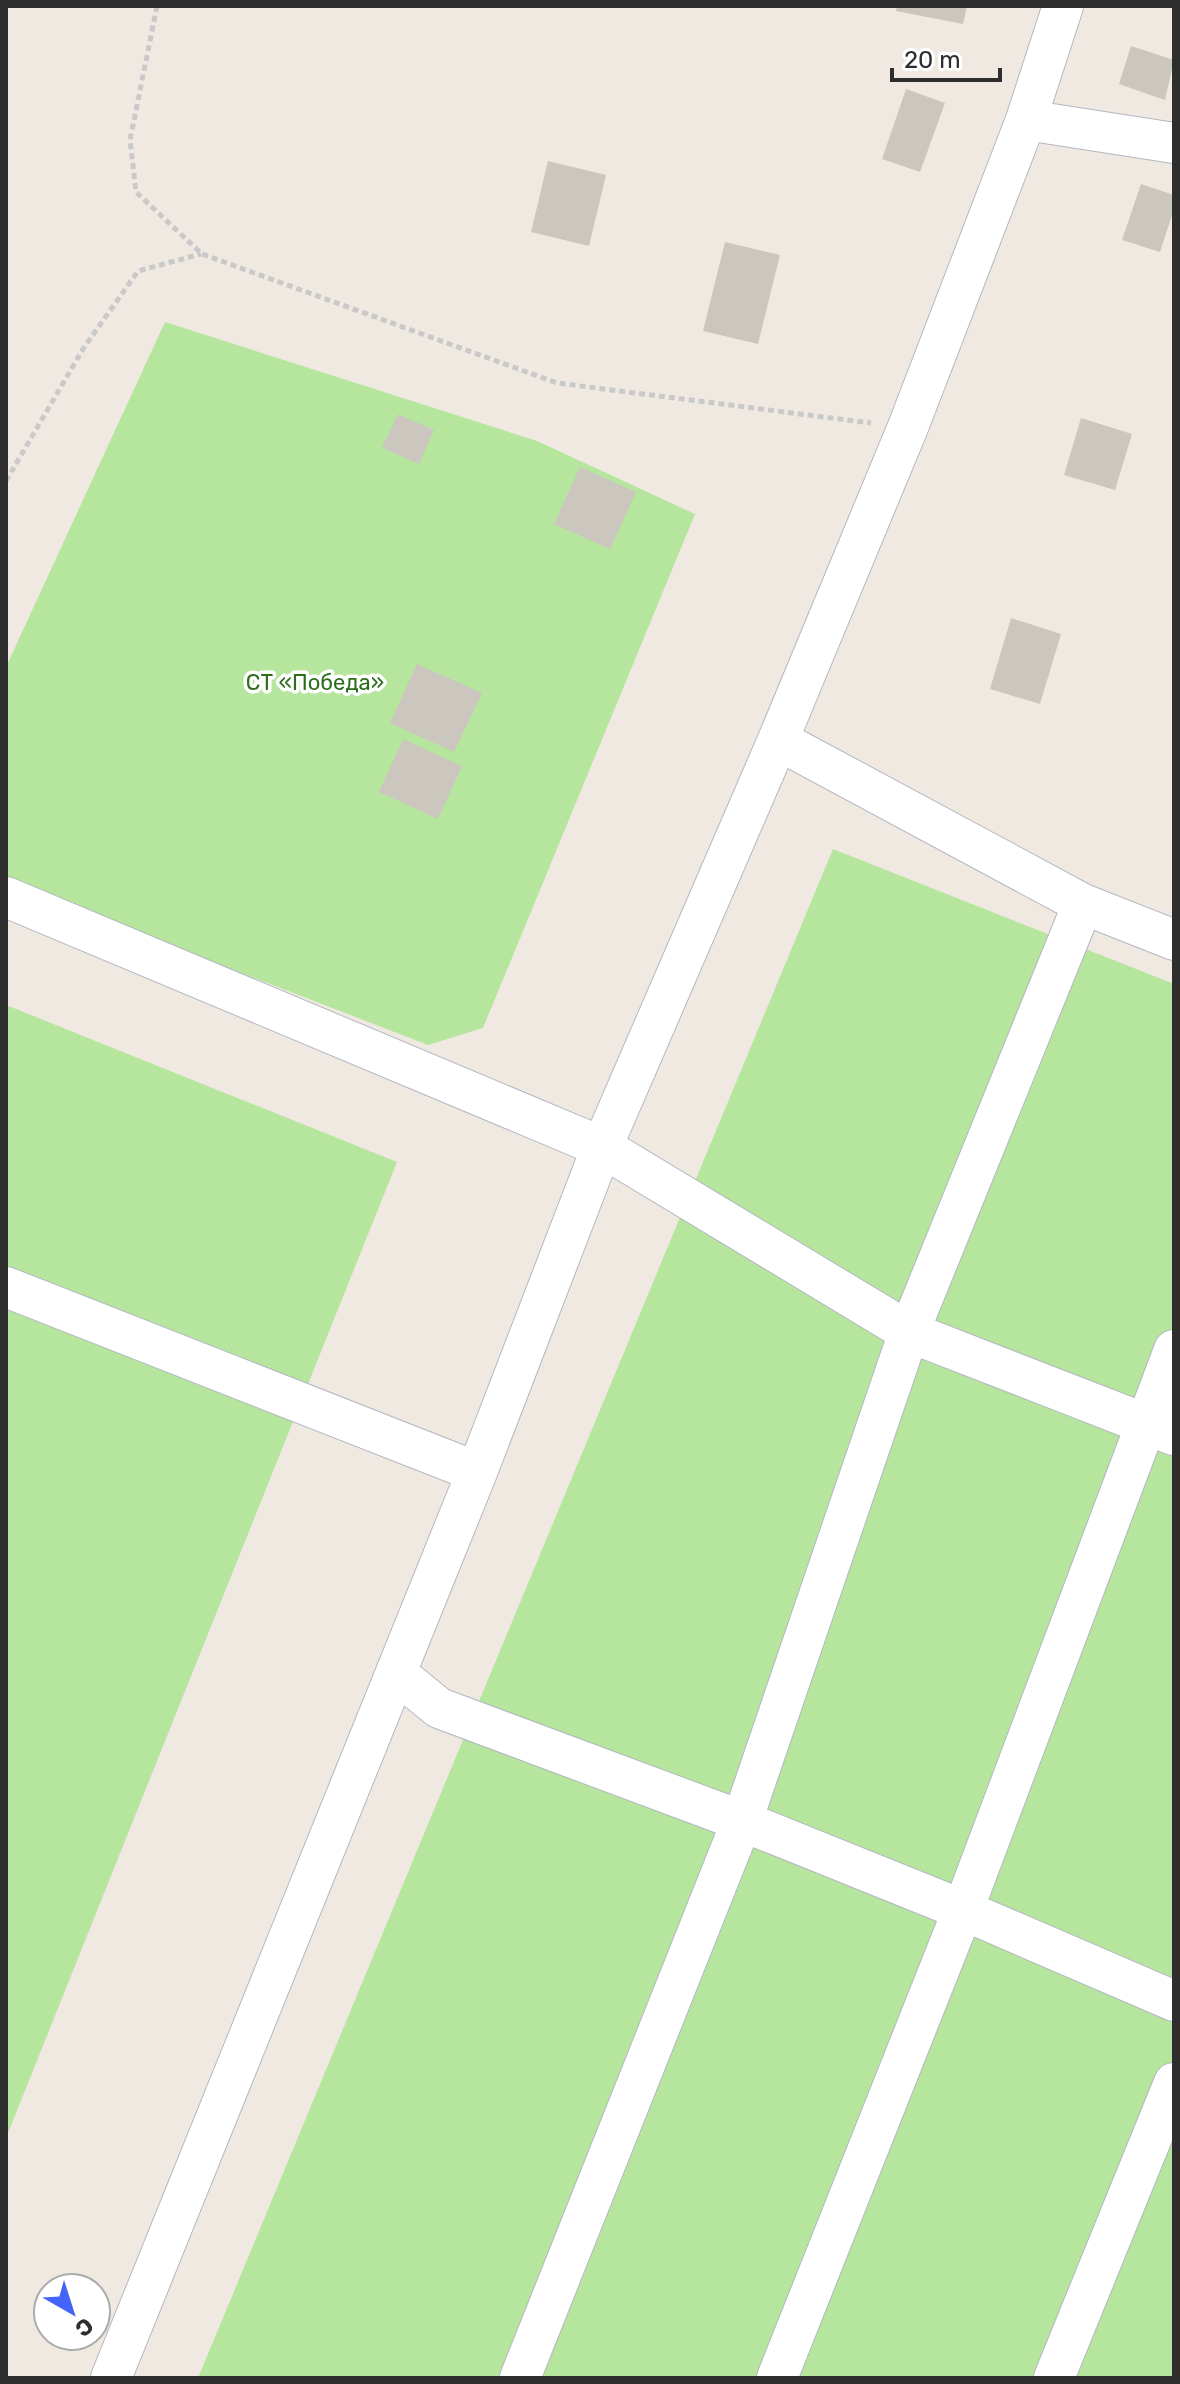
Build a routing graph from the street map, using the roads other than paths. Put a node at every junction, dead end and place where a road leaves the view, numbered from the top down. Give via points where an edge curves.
1 (1063, 6) edge
2 (1026, 120) junction
3 (1174, 143) edge
4 (778, 740) junction
5 (6, 897) edge
6 (1083, 904) junction
7 (1174, 940) edge
8 (602, 1147) junction
9 (6, 1287) edge
10 (909, 1332) junction
11 (1174, 1350) edge
12 (1160, 1429) edge
13 (477, 1472) junction
14 (396, 1673) junction
15 (742, 1821) junction
16 (963, 1910) junction
17 (1174, 2001) edge
18 (1174, 2083) edge
19 (111, 2378) edge
20 (520, 2378) edge
21 (777, 2378) edge
22 (1054, 2378) edge

1 - 2 street
2 - 3 street
2 - 4 street via 908,427
4 - 6 street
4 - 8 street
5 - 8 street
6 - 7 street
6 - 10 street
8 - 10 street
8 - 13 street
9 - 13 street
10 - 12 street
10 - 15 street
11 - 12 street
12 - 16 street
13 - 14 street
14 - 15 street via 439,1708
14 - 19 street
15 - 16 street
15 - 20 street
16 - 17 street
16 - 21 street
18 - 22 street

